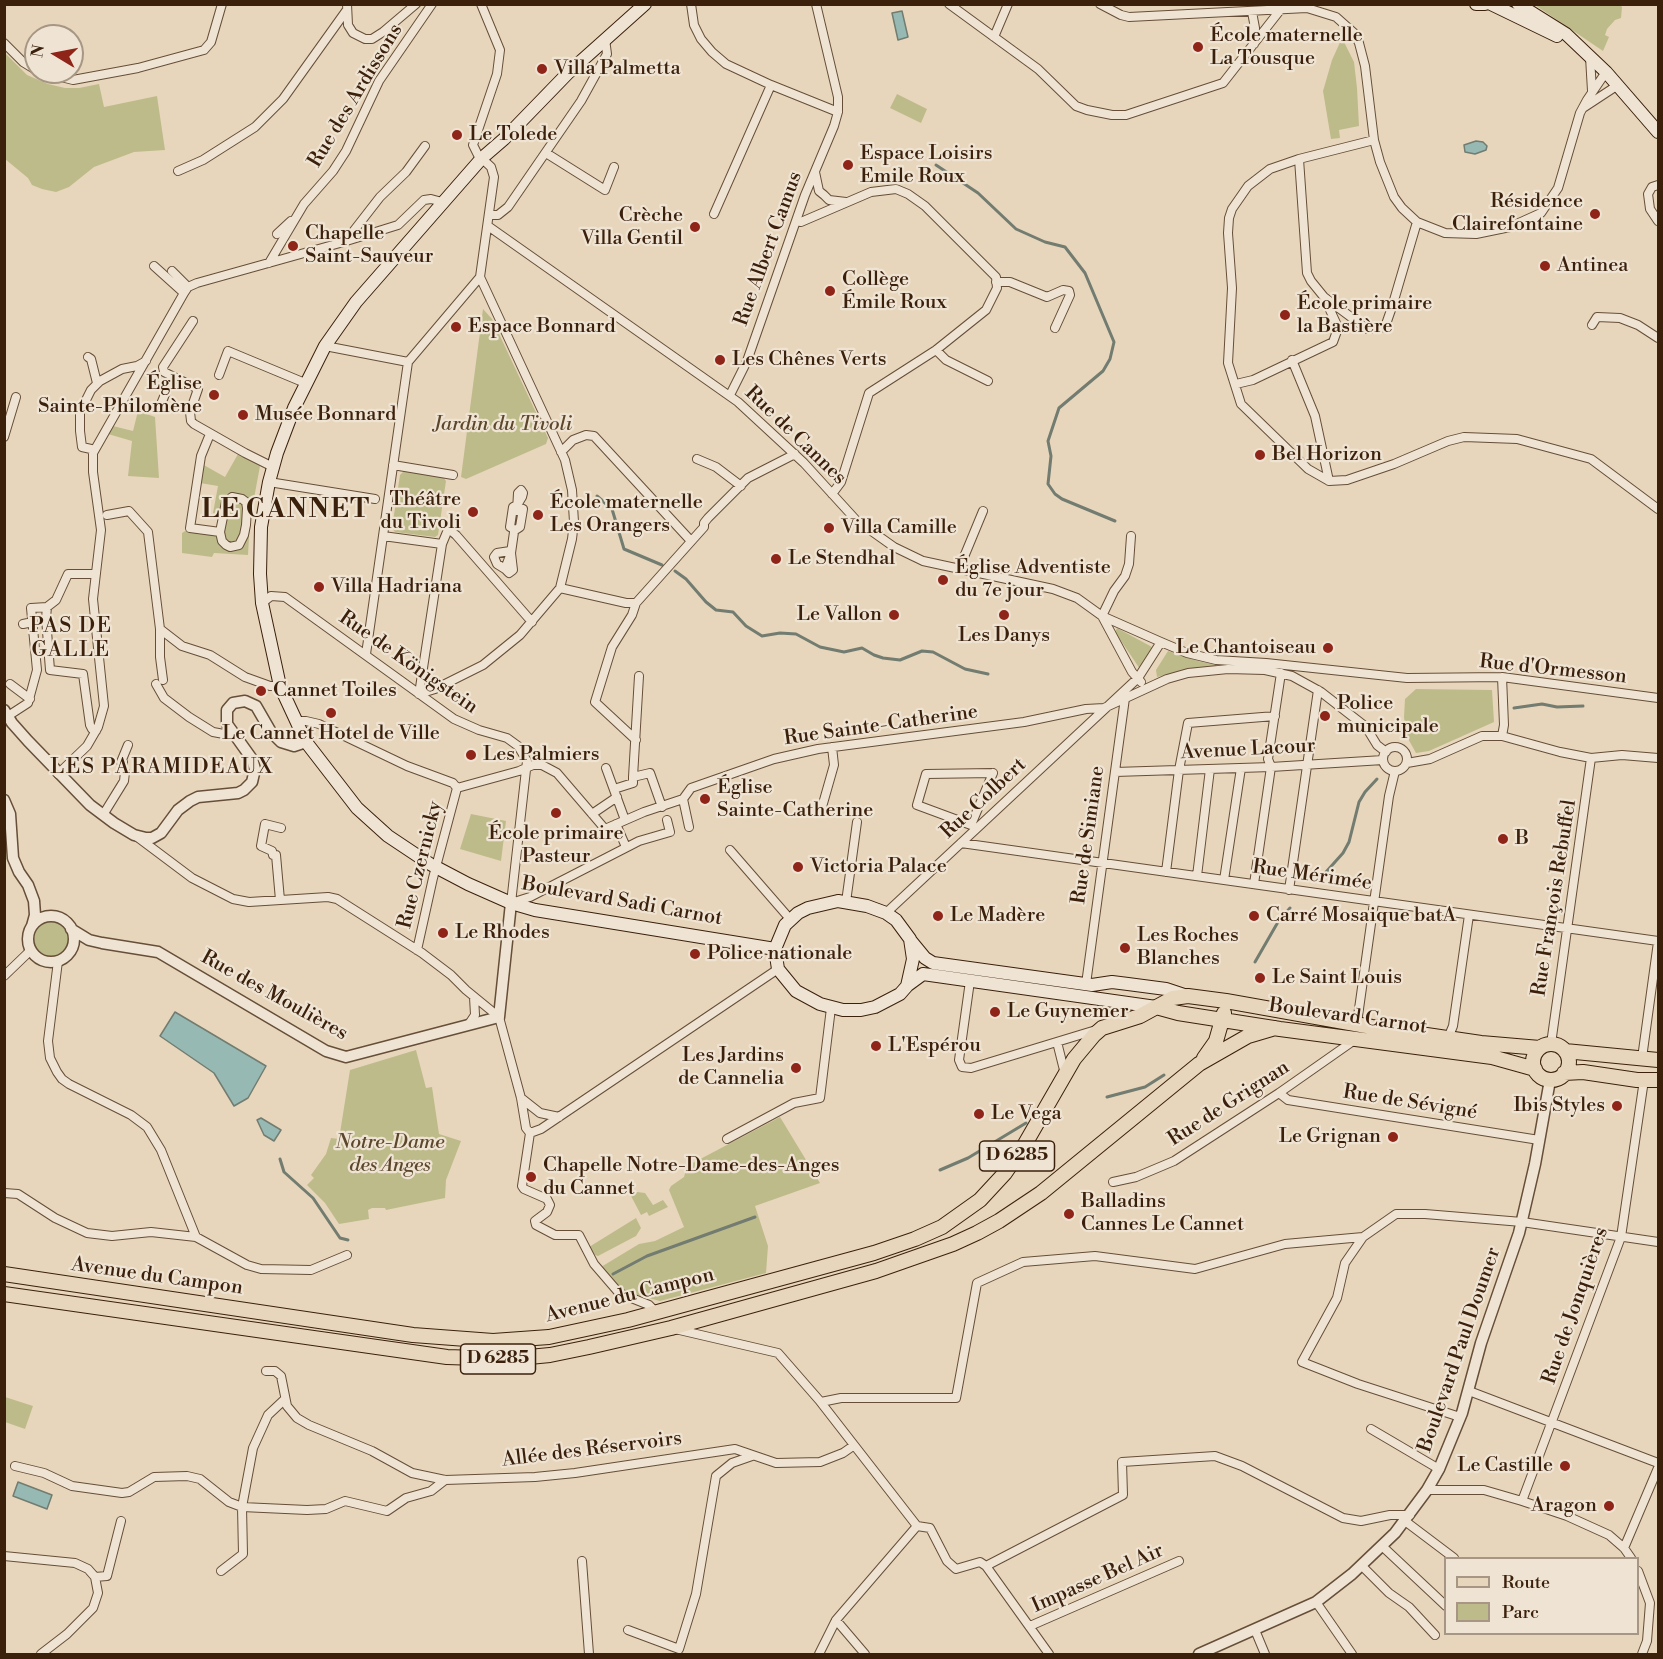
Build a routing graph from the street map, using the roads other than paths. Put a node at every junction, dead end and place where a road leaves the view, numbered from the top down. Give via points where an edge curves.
1 (222, 4) edge
2 (416, 4) edge
3 (432, 4) edge
4 (481, 4) edge
5 (645, 4) edge
6 (691, 4) edge
7 (816, 4) edge
8 (950, 4) edge
9 (1008, 4) edge
10 (1100, 4) edge
11 (1476, 4) edge
12 (1485, 4) edge
13 (1491, 4) edge
14 (1518, 4) edge
15 (347, 8) edge
16 (1281, 9) junction
17 (1252, 12) junction
18 (994, 37) junction
19 (605, 39) junction
20 (4, 43) edge
21 (1254, 44) junction
22 (1576, 44) junction
23 (1590, 56) junction
24 (24, 62) edge
25 (1606, 72) junction
26 (84, 78) edge
27 (771, 85) junction
28 (1617, 85) junction
29 (1592, 91) junction
30 (1582, 108) junction
31 (838, 112) junction
32 (1659, 132) edge
33 (1374, 140) junction
34 (425, 146) dead end
35 (546, 153) junction
36 (482, 158) junction
37 (1299, 159) junction
38 (614, 167) dead end
39 (815, 169) junction
40 (178, 171) dead end
41 (1659, 185) edge
42 (819, 190) junction
43 (805, 195) junction
44 (445, 198) junction
45 (829, 200) junction
46 (846, 202) junction
47 (827, 212) junction
48 (714, 214) dead end
49 (297, 215) junction
50 (489, 215) junction
51 (796, 221) junction
52 (1659, 221) edge
53 (1417, 222) junction
54 (488, 226) junction
55 (278, 234) dead end
56 (345, 242) junction
57 (269, 263) junction
58 (154, 266) dead end
59 (172, 271) dead end
60 (480, 277) junction
61 (996, 282) junction
62 (186, 290) junction
63 (1324, 297) junction
64 (193, 321) dead end
65 (1592, 326) dead end
66 (1055, 328) dead end
67 (1659, 338) edge
68 (325, 346) junction
69 (936, 350) junction
70 (88, 357) dead end
71 (146, 360) junction
72 (1292, 360) junction
73 (408, 362) junction
74 (168, 375) junction
75 (219, 375) dead end
76 (988, 381) dead end
77 (97, 383) junction
78 (305, 383) junction
79 (1236, 384) junction
80 (730, 395) junction
81 (16, 397) dead end
82 (159, 409) dead end
83 (210, 434) junction
84 (4, 437) edge
85 (561, 452) junction
86 (93, 453) junction
87 (795, 454) junction
88 (697, 459) dead end
89 (393, 465) junction
90 (273, 466) junction
91 (453, 475) dead end
92 (1329, 481) junction
93 (269, 482) junction
94 (390, 484) junction
95 (741, 486) junction
96 (832, 494) junction
97 (375, 499) junction
98 (518, 505) dead end
99 (1659, 509) edge
100 (983, 511) dead end
101 (107, 515) dead end
102 (386, 517) junction
103 (246, 525) junction
104 (261, 527) junction
105 (220, 532) junction
106 (383, 536) junction
107 (1131, 536) dead end
108 (691, 541) junction
109 (442, 544) junction
110 (511, 551) junction
111 (959, 569) junction
112 (95, 574) junction
113 (560, 588) junction
114 (262, 603) junction
115 (636, 603) junction
116 (47, 608) junction
117 (1102, 616) junction
118 (33, 622) junction
119 (532, 622) junction
120 (22, 624) dead end
121 (160, 629) junction
122 (1161, 642) junction
123 (366, 654) junction
124 (1311, 668) junction
125 (50, 670) junction
126 (37, 672) junction
127 (1281, 673) junction
128 (639, 676) dead end
129 (1502, 677) junction
130 (1137, 678) junction
131 (1407, 678) joint
132 (10, 684) dead end
133 (1306, 684) junction
134 (280, 686) junction
135 (1147, 687) junction
136 (1318, 690) junction
137 (419, 694) junction
138 (1124, 694) junction
139 (1659, 698) edge
140 (30, 699) junction
141 (1104, 708) junction
142 (1275, 716) junction
143 (7, 717) edge
144 (295, 722) junction
145 (96, 731) junction
146 (232, 733) junction
147 (1502, 736) junction
148 (636, 740) junction
149 (306, 742) junction
150 (128, 745) dead end
151 (832, 747) junction
152 (1384, 756) junction
153 (1591, 758) junction
154 (1659, 758) edge
155 (1407, 763) junction
156 (1307, 764) junction
157 (1271, 767) junction
158 (526, 768) junction
159 (606, 768) dead end
160 (1241, 768) junction
161 (1210, 769) junction
162 (1179, 770) junction
163 (1395, 771) junction
164 (1115, 772) junction
165 (58, 774) junction
166 (633, 777) junction
167 (457, 788) junction
168 (616, 793) junction
169 (683, 799) junction
170 (4, 800) edge
171 (822, 807) dead end
172 (664, 808) junction
173 (592, 814) junction
174 (103, 815) junction
175 (625, 820) junction
176 (667, 820) dead end
177 (857, 822) dead end
178 (616, 824) junction
179 (690, 827) dead end
180 (973, 827) junction
181 (281, 828) dead end
182 (134, 835) junction
183 (961, 843) junction
184 (626, 847) junction
185 (730, 850) dead end
186 (1102, 863) junction
187 (436, 868) junction
188 (1166, 872) junction
189 (1197, 876) junction
190 (1224, 880) junction
191 (1254, 884) junction
192 (1289, 890) junction
193 (280, 900) junction
194 (1375, 901) junction
195 (846, 902) junction
196 (511, 903) junction
197 (886, 913) junction
198 (1469, 915) junction
199 (790, 919) junction
200 (32, 926) junction
201 (1568, 929) junction
202 (71, 930) junction
203 (910, 939) junction
204 (1659, 941) edge
205 (102, 943) junction
206 (775, 949) junction
207 (31, 950) junction
208 (417, 950) junction
209 (70, 951) junction
210 (58, 961) junction
211 (778, 969) junction
212 (4, 976) edge
213 (970, 981) junction
214 (1086, 984) junction
215 (907, 986) junction
216 (1188, 996) junction
217 (474, 997) junction
218 (1226, 1001) junction
219 (1156, 1007) junction
220 (831, 1008) junction
221 (499, 1017) junction
222 (1223, 1019) junction
223 (1357, 1023) junction
224 (469, 1024) junction
225 (1102, 1028) junction
226 (1275, 1028) junction
227 (1448, 1038) junction
228 (1356, 1039) junction
229 (1057, 1042) junction
230 (1545, 1046) junction
231 (1565, 1051) junction
232 (1642, 1058) junction
233 (1659, 1060) edge
234 (1199, 1064) junction
235 (1534, 1069) junction
236 (1564, 1073) junction
237 (1065, 1074) junction
238 (1550, 1080) junction
239 (1652, 1080) edge
240 (1279, 1093) junction
241 (521, 1098) junction
242 (559, 1117) junction
243 (530, 1133) junction
244 (727, 1139) dead end
245 (1539, 1140) junction
246 (1113, 1182) dead end
247 (4, 1193) edge
248 (1522, 1222) junction
249 (196, 1236) junction
250 (1364, 1237) junction
251 (1621, 1237) junction
252 (1659, 1242) edge
253 (347, 1255) dead end
254 (4, 1274) edge
255 (4, 1294) edge
256 (656, 1312) junction
257 (704, 1319) junction
258 (671, 1328) junction
259 (713, 1336) junction
260 (266, 1371) dead end
261 (1469, 1391) junction
262 (284, 1400) junction
263 (821, 1402) junction
264 (1460, 1417) junction
265 (1552, 1423) junction
266 (1371, 1429) dead end
267 (854, 1446) junction
268 (753, 1456) junction
269 (1659, 1463) edge
270 (15, 1466) dead end
271 (1659, 1468) edge
272 (1439, 1469) junction
273 (445, 1480) junction
274 (1427, 1490) junction
275 (1522, 1501) junction
276 (242, 1508) junction
277 (1408, 1518) junction
278 (121, 1521) dead end
279 (917, 1526) junction
280 (1382, 1546) junction
281 (1624, 1548) junction
282 (4, 1556) edge
283 (1453, 1557) edge
284 (1629, 1557) edge
285 (582, 1561) dead end
286 (1179, 1562) dead end
287 (1361, 1565) junction
288 (986, 1566) junction
289 (221, 1571) dead end
290 (1639, 1574) edge
291 (95, 1577) junction
292 (1316, 1602) junction
293 (1444, 1604) edge
294 (836, 1620) junction
295 (1030, 1626) junction
296 (628, 1630) dead end
297 (1255, 1630) junction
298 (1435, 1635) dead end
299 (41, 1654) edge
300 (589, 1654) edge
301 (819, 1654) edge
302 (865, 1654) edge
303 (1049, 1654) edge
304 (1198, 1654) edge
305 (1265, 1654) edge
306 (1352, 1654) edge
307 (1642, 1654) edge

1 - 26 street via 211,42 204,51
2 - 15 street via 372,39 353,33
3 - 49 street, Rue des Ardissons via 379,81 333,171
4 - 36 street via 500,50 497,74 473,145
5 - 19 main road, Boulevard Sadi Carnot
6 - 27 street via 694,25 712,52 738,71
7 - 31 street
8 - 18 street
9 - 18 street
10 - 17 street via 1129,17
11 - 12 main road
13 - 22 main road
14 - 22 main road
15 - 40 street via 283,99 255,127
16 - 17 street
16 - 21 street
16 - 33 street via 1318,10 1336,17 1354,33 1365,66
17 - 21 street
18 - 21 street via 1038,69 1076,106 1126,116 1223,82
19 - 35 street via 604,60
19 - 36 main road, Boulevard Sadi Carnot
20 - 24 street
22 - 23 main road
23 - 25 main road
23 - 29 street
25 - 28 main road
25 - 29 street
27 - 31 street
27 - 48 street
28 - 30 street
28 - 32 main road
29 - 30 street
30 - 53 street via 1558,188 1541,213 1510,227 1476,234 1445,233
31 - 39 street, Rue Albert Camus
33 - 37 street
33 - 53 street via 1394,197
34 - 56 street
35 - 38 street via 605,190
35 - 50 street via 504,213
36 - 44 main road, Boulevard Sadi Carnot
36 - 50 street via 494,177
37 - 63 street via 1307,273
37 - 79 street via 1259,177 1238,199 1228,218 1232,288 1228,363
39 - 42 street
39 - 43 street, Rue Albert Camus
41 - 52 street via 1648,194 1650,209
42 - 43 street
42 - 45 street
43 - 51 street, Rue Albert Camus
44 - 56 street via 424,200 401,223
44 - 68 main road, Boulevard Sadi Carnot via 354,304
45 - 46 street
45 - 47 street
46 - 47 street
46 - 61 street via 880,189 908,194 925,206 996,277
47 - 51 street
49 - 55 street
49 - 57 street, Rue des Ardissons
50 - 54 street
51 - 80 street, Rue Albert Camus via 747,361
53 - 63 street via 1384,327 1367,328
54 - 60 street
54 - 80 street, Rue de Cannes
56 - 57 street
57 - 62 street via 197,283
58 - 62 street
59 - 62 street
60 - 73 street
60 - 85 street
61 - 66 street via 1010,282 1047,297 1069,291
61 - 69 street via 986,310
62 - 71 street
63 - 72 street via 1336,323 1336,337 1326,346
64 - 74 street via 163,367
65 - 67 street via 1597,317 1620,318
68 - 73 street
68 - 78 main road, Boulevard Sadi Carnot
69 - 76 street via 946,360
69 - 96 street via 869,393 841,482
70 - 77 street
71 - 77 street
71 - 86 street
72 - 79 street via 1253,380
72 - 92 street via 1315,416
73 - 89 street
74 - 82 street
74 - 83 street via 198,389 190,417
75 - 78 street via 228,351
77 - 86 street via 82,407 80,418 82,447
78 - 90 main road, Boulevard Sadi Carnot
79 - 92 street via 1241,404 1308,469
80 - 87 street, Rue de Cannes
81 - 84 street
83 - 90 street
83 - 105 street via 201,456 190,528
85 - 108 street via 573,440 594,436
85 - 113 street via 571,480 574,522
86 - 112 street via 101,530
87 - 95 street via 748,478
87 - 96 street, Rue de Cannes
88 - 95 street via 716,466
89 - 91 street
89 - 94 street
90 - 93 main road, Boulevard Sadi Carnot
92 - 99 street via 1356,477 1448,441 1464,437 1497,438 1532,442 1591,459
93 - 97 street
93 - 104 main road, Boulevard Sadi Carnot
94 - 97 street
94 - 102 street
95 - 108 street
96 - 111 street, Rue de Cannes via 856,520 894,547 923,561
97 - 102 street
98 - 110 street via 513,507
100 - 111 street
101 - 121 street via 129,510 148,532
102 - 106 street
103 - 104 street
103 - 105 street via 242,541 234,547 225,545
103 - 105 street via 246,502 232,497 226,502
104 - 114 main road, Boulevard Sadi Carnot
106 - 109 street
106 - 123 street
107 - 117 street via 1125,576
108 - 115 street
109 - 119 street via 445,533 453,532
109 - 137 street
110 - 110 street via 500,551 494,557 497,564 505,569
111 - 117 street, Rue de Cannes via 1053,589 1077,598
112 - 116 street via 68,574 56,600
112 - 145 street via 93,599 104,706
113 - 115 street
113 - 119 street
114 - 123 street, Rue de Königstein via 270,596 285,597
114 - 134 main road, Boulevard Sadi Carnot
115 - 148 street via 612,647 595,702
116 - 118 street via 31,609
116 - 125 street
117 - 122 street, Rue de Cannes
117 - 130 street, Rue de Cannes
118 - 120 street
118 - 126 street
119 - 137 street via 483,665
121 - 134 street via 183,646 210,655 245,677
121 - 146 street via 160,682 164,698 213,732
122 - 124 street, Rue de Cannes via 1216,660
122 - 130 street, Rue Colbert
123 - 137 street, Rue de Königstein
124 - 131 street, Rue de Cannes
124 - 133 street
125 - 126 street via 49,674
125 - 145 street via 83,674 90,725
126 - 140 street
127 - 133 street
127 - 135 street via 1202,671
127 - 142 street
128 - 148 street
129 - 131 street, Rue d'Ormesson
129 - 139 street, Rue d'Ormesson
129 - 147 street
130 - 135 street, Rue de Cannes
130 - 138 street, Rue Colbert
132 - 140 street
133 - 136 street
134 - 144 main road, Boulevard Sadi Carnot
135 - 138 street, Rue Colbert
136 - 152 street via 1365,727
136 - 156 street
137 - 158 street, Rue de Königstein via 462,724 513,741 526,757
138 - 141 street, Rue Colbert
138 - 164 street, Rue de Simiane
140 - 143 street
141 - 151 street, Rue Sainte-Catherine
141 - 180 street, Rue Colbert
142 - 157 street via 1268,759
142 - 162 street via 1188,723
143 - 165 street
144 - 149 main road, Boulevard Sadi Carnot
144 - 167 street via 319,724
145 - 165 street via 87,746
146 - 149 street via 226,720 227,710 232,704 245,701 260,710 281,742 294,746
146 - 182 street via 254,764 255,776 248,787 238,793 190,801 157,836
147 - 153 street
147 - 155 street via 1482,736 1430,759
148 - 166 street
149 - 187 main road, Boulevard Sadi Carnot via 357,808 388,836
150 - 174 street via 121,762 124,781
151 - 169 street, Rue Sainte-Catherine via 774,759 713,779 691,788
151 - 171 street via 834,765
152 - 155 street via 1391,748 1401,748
152 - 156 street, Avenue Lacour
152 - 163 street via 1388,769
153 - 154 street
153 - 201 street, Rue François Rebuffel
155 - 163 street
156 - 157 street, Avenue Lacour
156 - 192 street
157 - 160 street, Avenue Lacour
157 - 191 street
158 - 167 street
158 - 173 street via 537,764 556,773
158 - 196 street
159 - 168 street
160 - 161 street, Avenue Lacour
160 - 190 street
161 - 162 street, Avenue Lacour
161 - 189 street
162 - 164 street, Avenue Lacour
162 - 188 street
163 - 194 street
164 - 186 street, Rue de Simiane
165 - 174 street
166 - 168 street via 633,783
166 - 172 street via 650,773
167 - 187 street, Rue Czernicky
168 - 173 street
168 - 175 street
169 - 172 street, Rue Sainte-Catherine
169 - 179 street
170 - 200 street via 10,814 13,858 34,901
172 - 175 street, Rue Sainte-Catherine
173 - 178 street via 604,829
174 - 182 street
175 - 178 street, Rue Sainte-Catherine
176 - 184 street via 670,832
177 - 195 street
178 - 184 street
180 - 180 street via 993,773 926,774 917,806
180 - 183 street, Rue Colbert
181 - 193 street via 266,824 261,846 276,855
182 - 193 street via 192,878 229,898 249,902
183 - 186 street, Rue Mérimée
183 - 197 street, Rue Colbert
184 - 196 street
185 - 199 street
186 - 188 street, Rue Mérimée
186 - 214 street, Rue de Simiane
187 - 196 main road, Boulevard Sadi Carnot
187 - 208 street, Rue Czernicky
188 - 189 street, Rue Mérimée
189 - 190 street, Rue Mérimée
190 - 191 street, Rue Mérimée
191 - 192 street, Rue Mérimée
192 - 194 street, Rue Mérimée
193 - 208 street via 337,899
194 - 198 street, Rue Mérimée
194 - 223 street
195 - 197 main road
195 - 199 main road via 818,904
196 - 206 main road, Boulevard Sadi Carnot
196 - 221 street
197 - 203 main road
198 - 201 street, Rue Mérimée
198 - 227 street
199 - 206 main road
200 - 202 street via 43,918 56,917
200 - 207 street via 28,938
201 - 204 street, Rue Mérimée
201 - 230 street, Rue François Rebuffel
202 - 205 street, Rue des Moulières
202 - 209 street
203 - 214 main road, Boulevard Carnot via 933,963
203 - 215 main road via 913,959
204 - 232 street
205 - 209 street, Rue des Moulières
205 - 224 street, Rue des Moulières via 149,950 172,958 336,1055 353,1056
206 - 211 main road
207 - 210 street via 40,959
207 - 212 street
208 - 217 street
209 - 210 street
210 - 249 street via 48,1041 50,1058 62,1078 147,1127 161,1150
211 - 220 main road via 796,990
211 - 242 street
213 - 215 main road, Boulevard Carnot via 923,974
213 - 219 main road, Boulevard Carnot
213 - 229 street via 959,1060 962,1067 971,1068
214 - 216 main road, Boulevard Carnot via 1118,983
215 - 220 main road via 876,1007
216 - 218 main road, Boulevard Carnot
216 - 219 main road, Boulevard Carnot
217 - 221 street
217 - 224 street via 475,1015
218 - 222 main road, Avenue du Campon
218 - 223 main road, Boulevard Carnot
219 - 222 main road, Boulevard Carnot
219 - 225 main road, Avenue du Campon / D 6285
220 - 244 street via 820,1098 794,1103
221 - 224 street, Rue des Moulières
221 - 241 street
222 - 226 main road, Boulevard Carnot
222 - 234 main road, Avenue du Campon via 1214,1046
223 - 227 main road, Boulevard Carnot
225 - 229 street
225 - 237 main road, Avenue du Campon / D 6285 via 1081,1049
226 - 228 main road, Boulevard Carnot
226 - 234 main road, Avenue du Campon / D 6285 via 1248,1036
227 - 230 main road, Boulevard Carnot
228 - 235 main road, Boulevard Carnot via 1492,1057
228 - 240 street, Rue de Grignan
229 - 237 street
230 - 231 main road via 1556,1045
230 - 235 main road via 1533,1060
231 - 232 main road
231 - 236 main road via 1568,1061
232 - 233 main road
234 - 257 main road, Avenue du Campon / D 6285 via 1041,1193 977,1233 876,1271
235 - 238 main road
236 - 238 main road
236 - 239 main road
237 - 256 main road, Avenue du Campon / D 6285 via 1005,1173 969,1209 942,1227 874,1253
238 - 245 street, Boulevard Paul Doumer
239 - 251 street, Rue de Jonquières
240 - 245 street, Rue de Sévigné via 1288,1100
240 - 246 street, Rue de Grignan via 1174,1161
241 - 242 street via 540,1113
241 - 243 street
242 - 243 street
243 - 256 street via 522,1186 547,1198 550,1205 535,1221 536,1225 555,1236 579,1235 594,1264 619,1293 649,1305
245 - 248 street, Boulevard Paul Doumer
247 - 249 street via 18,1194 87,1233
248 - 250 street via 1396,1214
248 - 251 street
248 - 261 street, Boulevard Paul Doumer
249 - 253 street via 261,1269 311,1270
250 - 263 street via 1285,1244 1195,1269 1095,1256 1023,1262 977,1283 956,1398 841,1398
250 - 264 street via 1345,1263 1337,1298 1302,1362
251 - 252 street
251 - 265 street, Rue de Jonquières
254 - 256 main road, Avenue du Campon / D 6285 via 413,1335 473,1340 549,1337
255 - 258 main road, Avenue du Campon / D 6285 via 483,1359 550,1355
257 - 258 main road, Avenue du Campon / D 6285
257 - 259 street via 702,1329
258 - 259 street
259 - 263 street via 778,1353
260 - 262 street, Allée des Réservoirs via 281,1376
261 - 264 street, Boulevard Paul Doumer
261 - 265 street
262 - 273 street, Allée des Réservoirs via 290,1412 309,1425 372,1451 412,1473
262 - 276 street via 268,1415 253,1448
263 - 267 street
264 - 272 street, Boulevard Paul Doumer
265 - 269 street
265 - 275 street, Rue de Jonquières
266 - 272 street
267 - 268 street, Allée des Réservoirs via 820,1462 776,1463
267 - 279 street
268 - 273 street, Allée des Réservoirs via 735,1449 575,1473
268 - 296 street via 732,1463 716,1476 696,1594 679,1649
270 - 276 street via 72,1486 122,1493 154,1477 194,1477
271 - 281 street
272 - 274 street, Boulevard Paul Doumer
273 - 276 street via 431,1491 406,1497 387,1511 345,1501 326,1509
274 - 275 street via 1484,1490
274 - 277 street, Boulevard Paul Doumer
275 - 281 street via 1609,1535
276 - 289 street via 243,1554
277 - 280 street, Boulevard Paul Doumer
277 - 283 street
277 - 288 street via 1342,1518 1215,1456 1122,1462 1123,1495
278 - 291 street via 107,1576
279 - 288 street via 930,1528 947,1561 956,1569 980,1562
279 - 294 street
280 - 287 street, Boulevard Paul Doumer
280 - 293 street
281 - 284 street
282 - 291 street via 75,1563
285 - 300 street
286 - 295 street, Impasse Bel Air
287 - 292 street, Boulevard Paul Doumer
287 - 298 street
288 - 295 street
290 - 307 street via 1650,1603
291 - 299 street via 98,1593 93,1608
292 - 297 street, Boulevard Paul Doumer
292 - 306 street
294 - 301 street
294 - 302 street
295 - 303 street
297 - 304 street, Boulevard Paul Doumer
297 - 305 street

